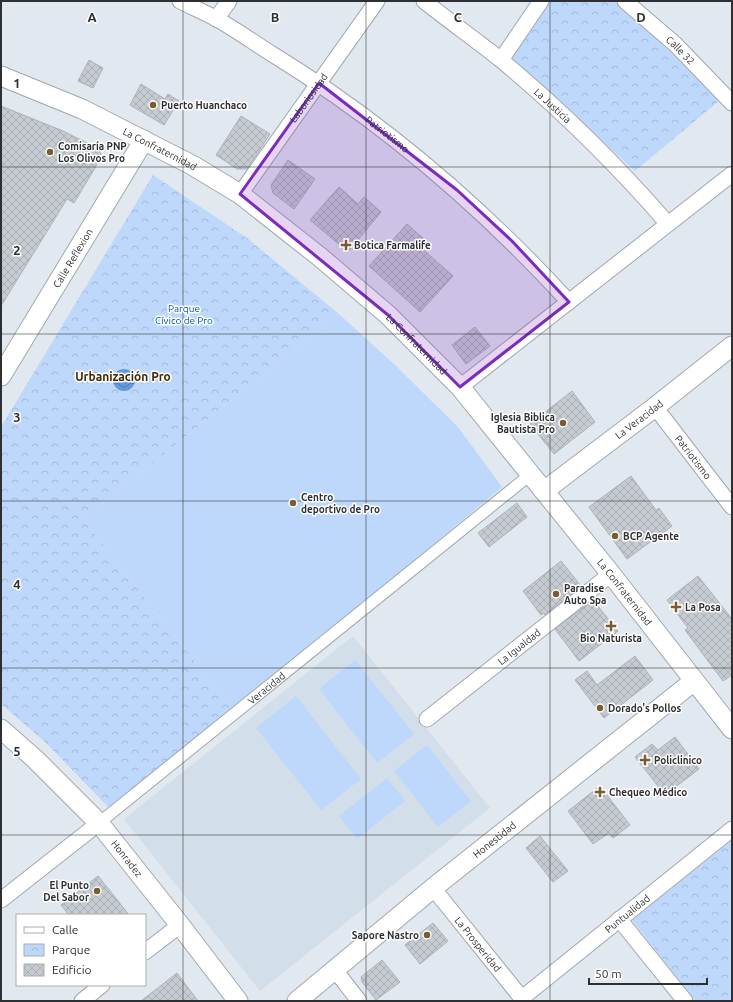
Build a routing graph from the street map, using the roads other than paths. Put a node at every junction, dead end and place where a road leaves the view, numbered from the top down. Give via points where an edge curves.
1 (180, 1) edge
2 (229, 1) edge
3 (377, 1) edge
4 (424, 1) edge
5 (541, 1) edge
6 (625, 1) edge
7 (216, 19) junction
8 (501, 60) junction
9 (1, 76) edge
10 (319, 83) junction
11 (732, 103) edge
12 (144, 140) junction
13 (732, 174) edge
14 (240, 194) junction
15 (668, 224) junction
16 (569, 302) junction
17 (732, 346) edge
18 (1, 376) edge
19 (460, 387) junction
20 (655, 407) junction
21 (531, 474) junction
22 (544, 491) junction
23 (732, 505) edge
24 (611, 574) junction
25 (694, 681) junction
26 (427, 719) dead end
27 (1, 729) edge
28 (732, 729) edge
29 (98, 823) junction
30 (732, 829) edge
31 (433, 888) junction
32 (1, 900) edge
33 (619, 919) junction
34 (180, 925) junction
35 (146, 951) edge
36 (335, 970) junction
37 (101, 986) edge
38 (523, 999) edge
39 (82, 1001) edge
40 (238, 1001) edge
41 (298, 1001) edge
42 (359, 1001) edge
43 (685, 1001) edge

1 - 7 street, Patriotismo
2 - 7 street
3 - 10 street, Laboriosidad
4 - 8 street, La Justicia
5 - 8 street
6 - 11 street, Calle 32 via 675,44
7 - 10 street, Patriotismo
8 - 15 street, La Justicia via 561,113 616,167
9 - 12 street, La Confraternidad via 82,109
10 - 14 street, Laboriosidad
10 - 16 street, Patriotismo via 358,110 457,190 512,241
12 - 14 street, La Confraternidad
12 - 18 street, Calle Reflexion
13 - 15 street
14 - 19 street, La Confraternidad via 388,315
15 - 16 street
16 - 19 street
17 - 20 street, La Veracidad
19 - 21 street, La Confraternidad
20 - 22 street, La Veracidad
20 - 23 street, Patriotismo
21 - 22 street, La Confraternidad
21 - 29 street, Veracidad
22 - 24 street, La Confraternidad
24 - 25 street, La Confraternidad
24 - 26 street, La Igualdad
25 - 28 street, La Confraternidad
25 - 31 street, Honestidad
27 - 29 street, Honradez via 35,759
29 - 32 street, Veracidad
29 - 34 street, Honradez
30 - 33 street, Puntualidad
31 - 36 street, Honestidad
31 - 38 street, La Prosperidad
33 - 38 street, Puntualidad
33 - 43 street
34 - 35 street
34 - 40 street, Honradez
36 - 41 street, Honestidad
36 - 42 street
37 - 39 street

